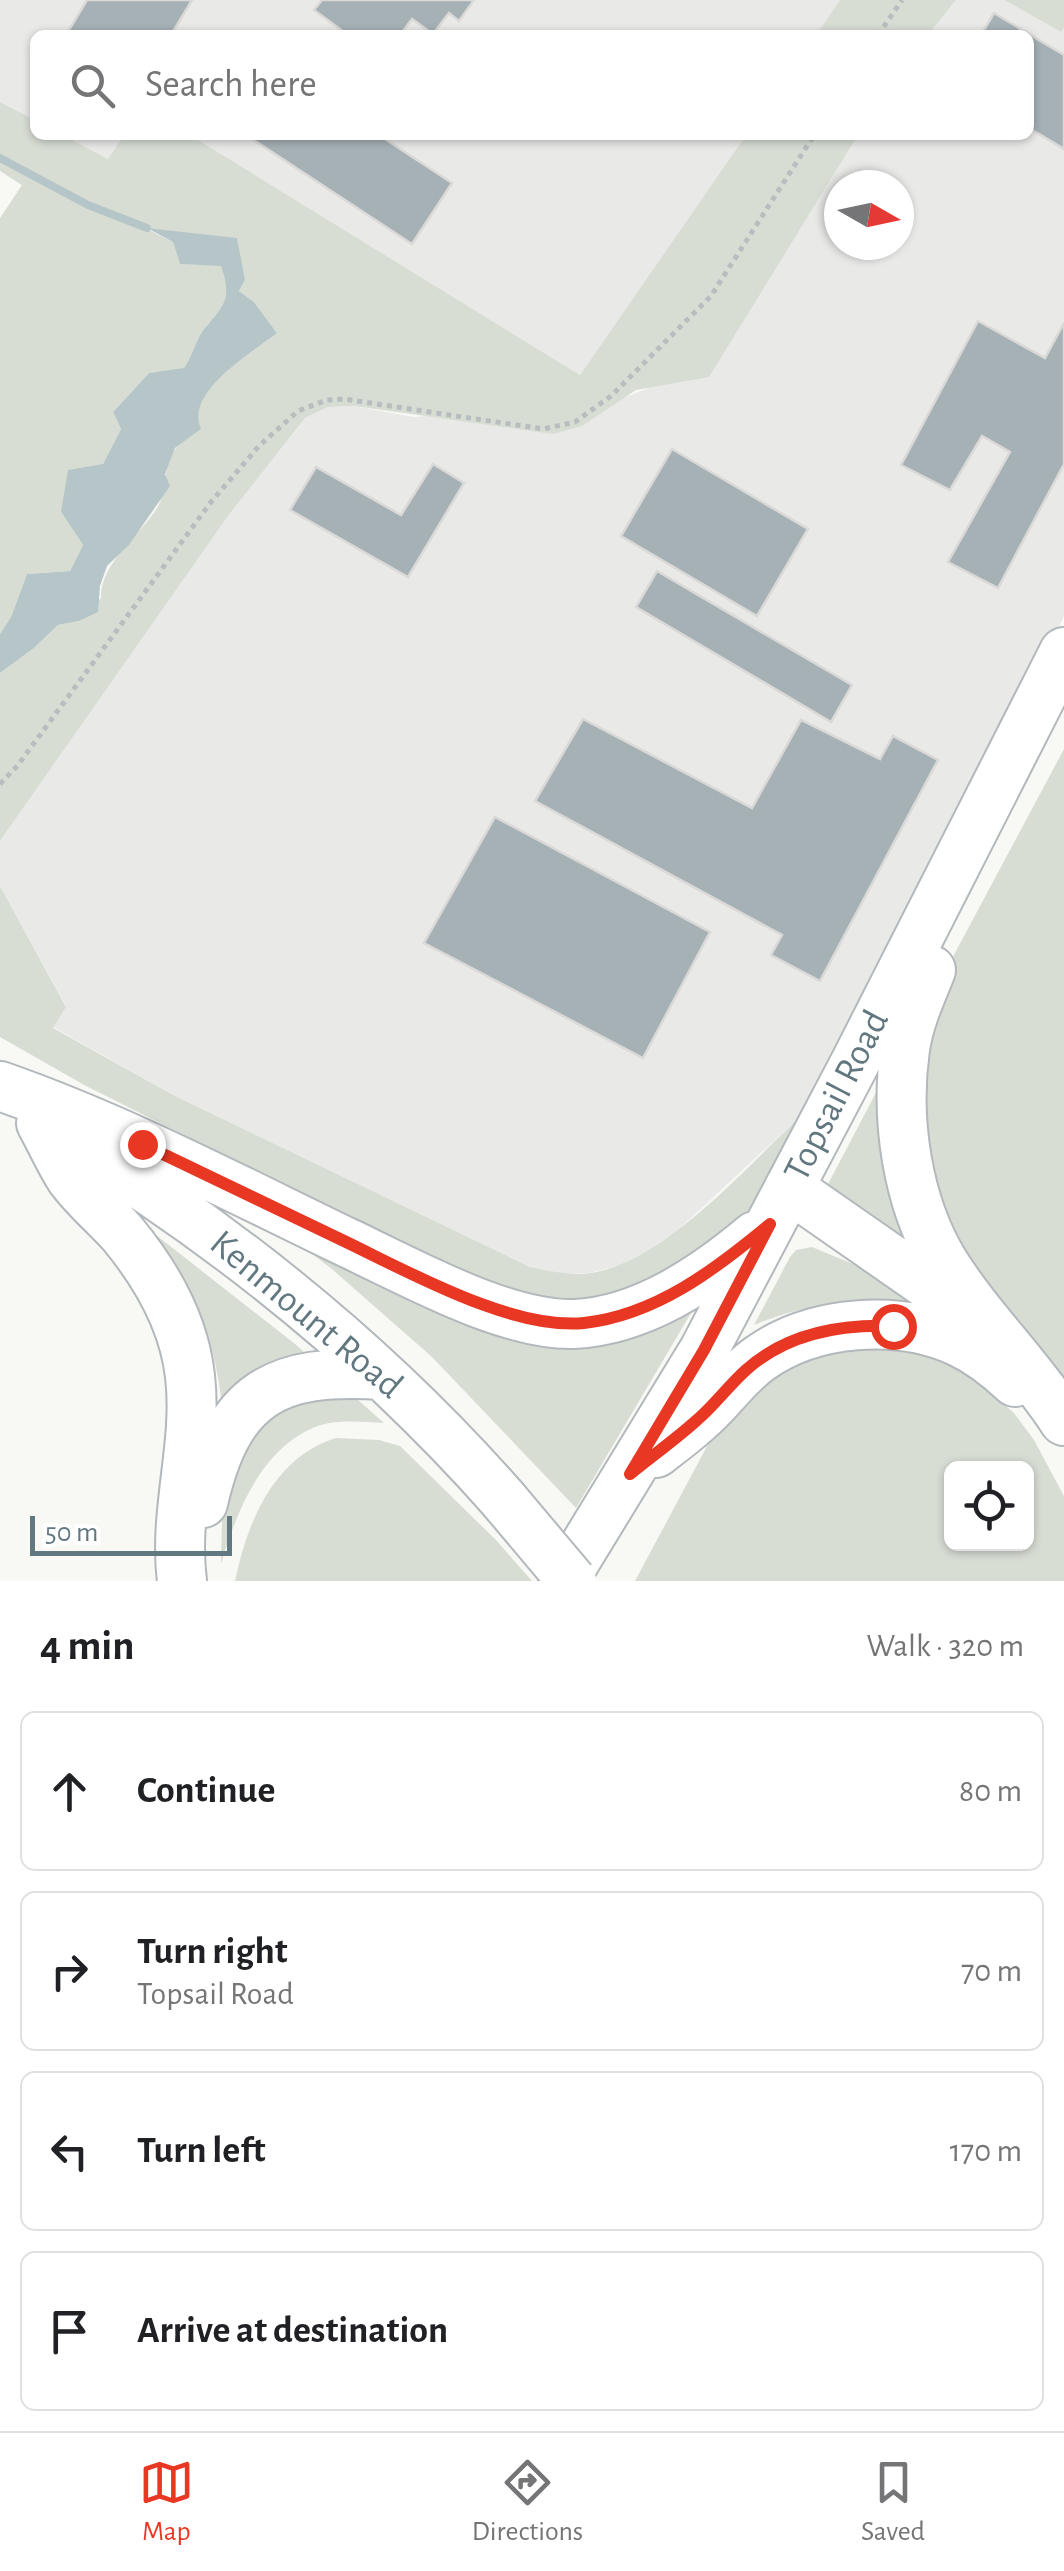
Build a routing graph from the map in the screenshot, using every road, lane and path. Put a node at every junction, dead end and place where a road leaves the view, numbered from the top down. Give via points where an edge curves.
1 (902, 0) edge
2 (881, 30) edge
3 (811, 140) edge
4 (1064, 652) edge
5 (0, 784) edge
6 (986, 805) junction
7 (0, 1086) edge
8 (20, 1108) edge
9 (780, 1206) junction
10 (1000, 1338) junction
11 (382, 1375) junction
12 (1064, 1420) edge
13 (1064, 1448) edge
14 (630, 1474) junction
15 (182, 1581) edge
16 (200, 1581) edge
17 (562, 1581) edge
18 (572, 1581) edge

1 - 2 path
3 - 5 path via 711,296 576,422 544,429 344,399 298,412 211,502
4 - 6 main road, Topsail Road
6 - 9 main road, Topsail Road
6 - 10 main road via 912,1020 902,1102 912,1182 929,1231
7 - 9 main road via 110,1128 476,1301 544,1322 597,1321 648,1305 718,1266
8 - 11 main road, Kenmount Road via 250,1263
8 - 15 main road via 148,1268 181,1334 192,1404 178,1540
9 - 10 main road via 929,1282
9 - 14 main road, Topsail Road
10 - 12 main road
11 - 16 main road via 302,1376 253,1400 209,1478 200,1518
11 - 18 main road, Kenmount Road, bridge via 503,1498
13 - 14 main road via 1024,1391 968,1346 910,1328 844,1327 764,1355
14 - 17 main road, Topsail Road

